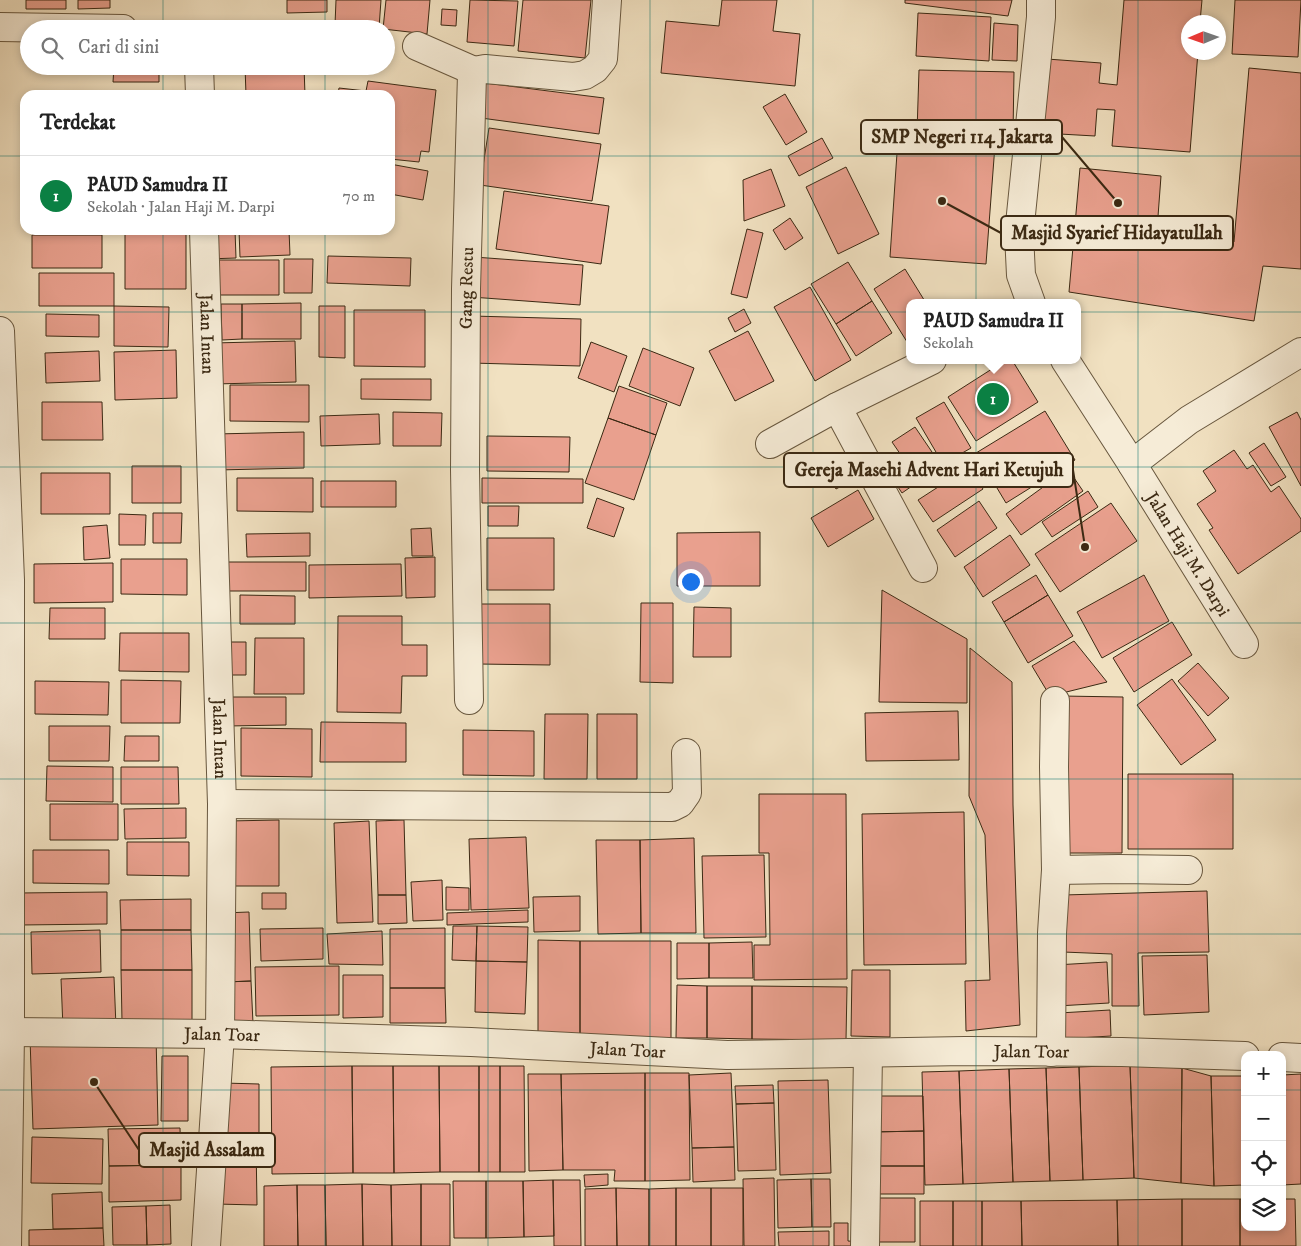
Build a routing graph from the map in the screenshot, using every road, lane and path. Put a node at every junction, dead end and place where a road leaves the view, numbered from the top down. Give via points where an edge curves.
1 (607, 0) edge
2 (1041, 0) edge
3 (0, 27) edge
4 (20, 27) edge
5 (417, 46) dead end
6 (474, 71) junction
7 (199, 75) edge
8 (200, 90) edge
9 (204, 235) edge
10 (1030, 299) edge
11 (0, 331) edge
12 (1301, 352) edge
13 (924, 364) edge
14 (1068, 364) edge
15 (1, 379) edge
16 (837, 407) junction
17 (770, 444) dead end
18 (1132, 464) junction
19 (923, 568) dead end
20 (5, 580) edge
21 (1244, 644) dead end
22 (469, 700) dead end
23 (1056, 701) dead end
24 (686, 753) dead end
25 (222, 804) junction
26 (1056, 870) junction
27 (1188, 870) dead end
28 (10, 1032) junction
29 (220, 1034) junction
30 (1051, 1052) junction
31 (868, 1053) junction
32 (1241, 1056) edge
33 (1286, 1057) edge
34 (1301, 1058) edge
35 (7, 1246) edge
36 (206, 1246) edge
37 (864, 1246) edge

1 - 6 street via 603,58 596,69 573,77 485,69
2 - 10 street via 1019,234 1021,275
3 - 4 street
5 - 6 street
6 - 22 street, Gang Restu via 471,81 466,289
7 - 8 street
9 - 25 street, Jalan Intan
11 - 15 street
12 - 18 street via 1188,420
13 - 16 street
14 - 18 street, Jalan Haji M. Darpi
15 - 20 street
16 - 17 street
16 - 19 street
18 - 21 street, Jalan Haji M. Darpi
20 - 28 street
23 - 26 street
24 - 25 street via 687,793 680,803 672,807
25 - 29 street, Jalan Intan
26 - 27 street
26 - 30 street
28 - 29 street, Jalan Toar
28 - 35 street
29 - 31 street, Jalan Toar via 726,1055
29 - 36 street, Jalan Intan
30 - 31 street, Jalan Toar
30 - 32 street, Jalan Toar
31 - 37 street
33 - 34 street

